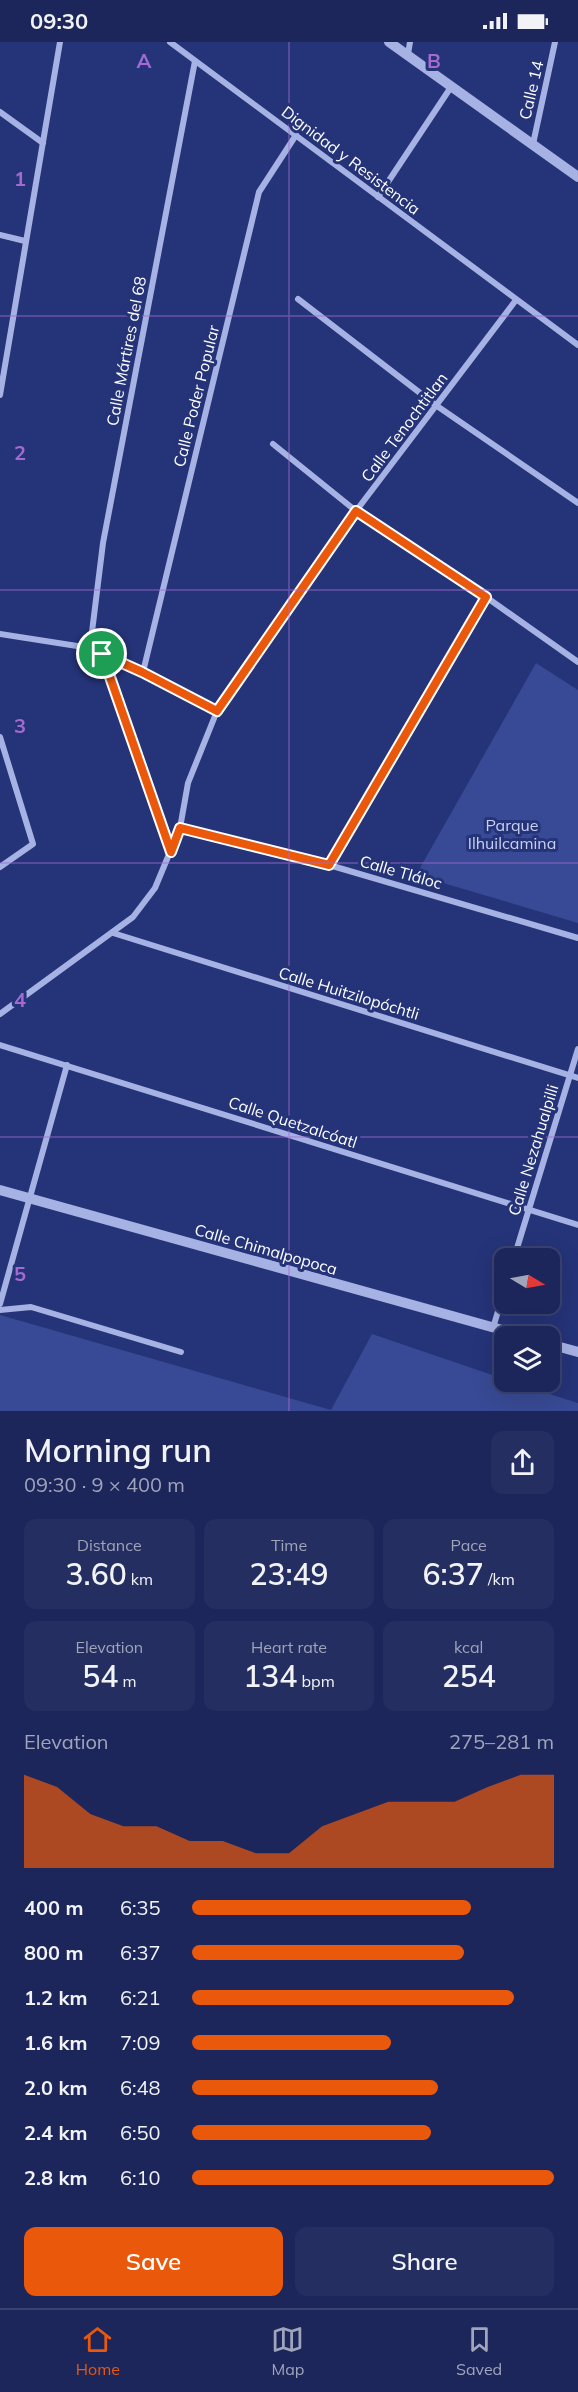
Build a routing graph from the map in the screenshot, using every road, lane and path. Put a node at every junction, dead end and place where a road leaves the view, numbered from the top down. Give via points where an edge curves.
1 (60, 42) edge
2 (170, 42) edge
3 (389, 42) edge
4 (410, 42) edge
5 (555, 42) edge
6 (408, 54) junction
7 (195, 61) junction
8 (451, 87) junction
9 (0, 112) edge
10 (296, 135) junction
11 (43, 143) junction
12 (533, 144) junction
13 (578, 177) edge
14 (378, 197) junction
15 (0, 235) edge
16 (25, 241) junction
17 (298, 299) dead end
18 (516, 300) junction
19 (578, 345) edge
20 (2, 369) edge
21 (0, 396) edge
22 (437, 406) junction
23 (273, 444) dead end
24 (578, 503) edge
25 (356, 511) junction
26 (486, 597) junction
27 (0, 634) edge
28 (90, 648) junction
29 (102, 654) junction
30 (578, 662) edge
31 (142, 672) junction
32 (217, 711) junction
33 (0, 737) edge
34 (180, 828) junction
35 (171, 852) junction
36 (329, 865) junction
37 (0, 867) edge
38 (112, 933) junction
39 (578, 938) edge
40 (0, 1014) edge
41 (0, 1045) edge
42 (578, 1049) edge
43 (67, 1065) junction
44 (570, 1076) junction
45 (578, 1078) edge
46 (0, 1190) edge
47 (29, 1198) junction
48 (528, 1211) junction
49 (578, 1225) edge
50 (517, 1248) edge
51 (0, 1304) edge
52 (0, 1310) edge
53 (497, 1314) edge
54 (493, 1328) joint
55 (560, 1347) edge
56 (181, 1352) dead end
57 (578, 1352) edge

1 - 11 street
2 - 7 street, Dignidad y Resistencia
3 - 6 street
4 - 6 street
5 - 12 street, Calle 14
6 - 8 street
7 - 10 street, Dignidad y Resistencia
7 - 28 street, Calle Mártires del 68 via 103,543
8 - 12 street
8 - 14 street
9 - 11 street
10 - 14 street, Dignidad y Resistencia
10 - 31 street, Calle Poder Popular via 259,192
11 - 16 street
12 - 13 street
14 - 18 street, Dignidad y Resistencia
15 - 16 street
16 - 20 street
17 - 22 street
18 - 19 street, Dignidad y Resistencia
18 - 22 street, Calle Tenochtitlan
20 - 21 street
22 - 24 street
22 - 25 street, Calle Tenochtitlan
23 - 25 street
25 - 26 street
25 - 32 street, Calle Tenochtitlan
26 - 30 street
26 - 36 street
27 - 28 street
28 - 29 street
29 - 31 street
29 - 35 street
31 - 32 street
32 - 34 street, Calle Tenochtitlan via 188,783
33 - 37 street via 33,844
34 - 35 street, Calle Tenochtitlan
34 - 36 street, Calle Tláloc
35 - 38 street, Calle Tenochtitlan via 154,888 133,917
36 - 39 street, Calle Tláloc
38 - 40 street
38 - 44 street, Calle Huitzilopóchtli
41 - 43 street, Calle Quetzalcóatl
42 - 44 street, Calle Nezahualpilli
43 - 47 street
43 - 48 street, Calle Quetzalcóatl
44 - 45 street, Calle Huitzilopóchtli
44 - 48 street, Calle Nezahualpilli
46 - 47 street, Calle Chimalpopoca
47 - 51 street
47 - 54 street, Calle Chimalpopoca
48 - 49 street, Calle Quetzalcóatl
48 - 50 street, Calle Nezahualpilli
52 - 56 street via 31,1307
53 - 54 street
55 - 57 street

